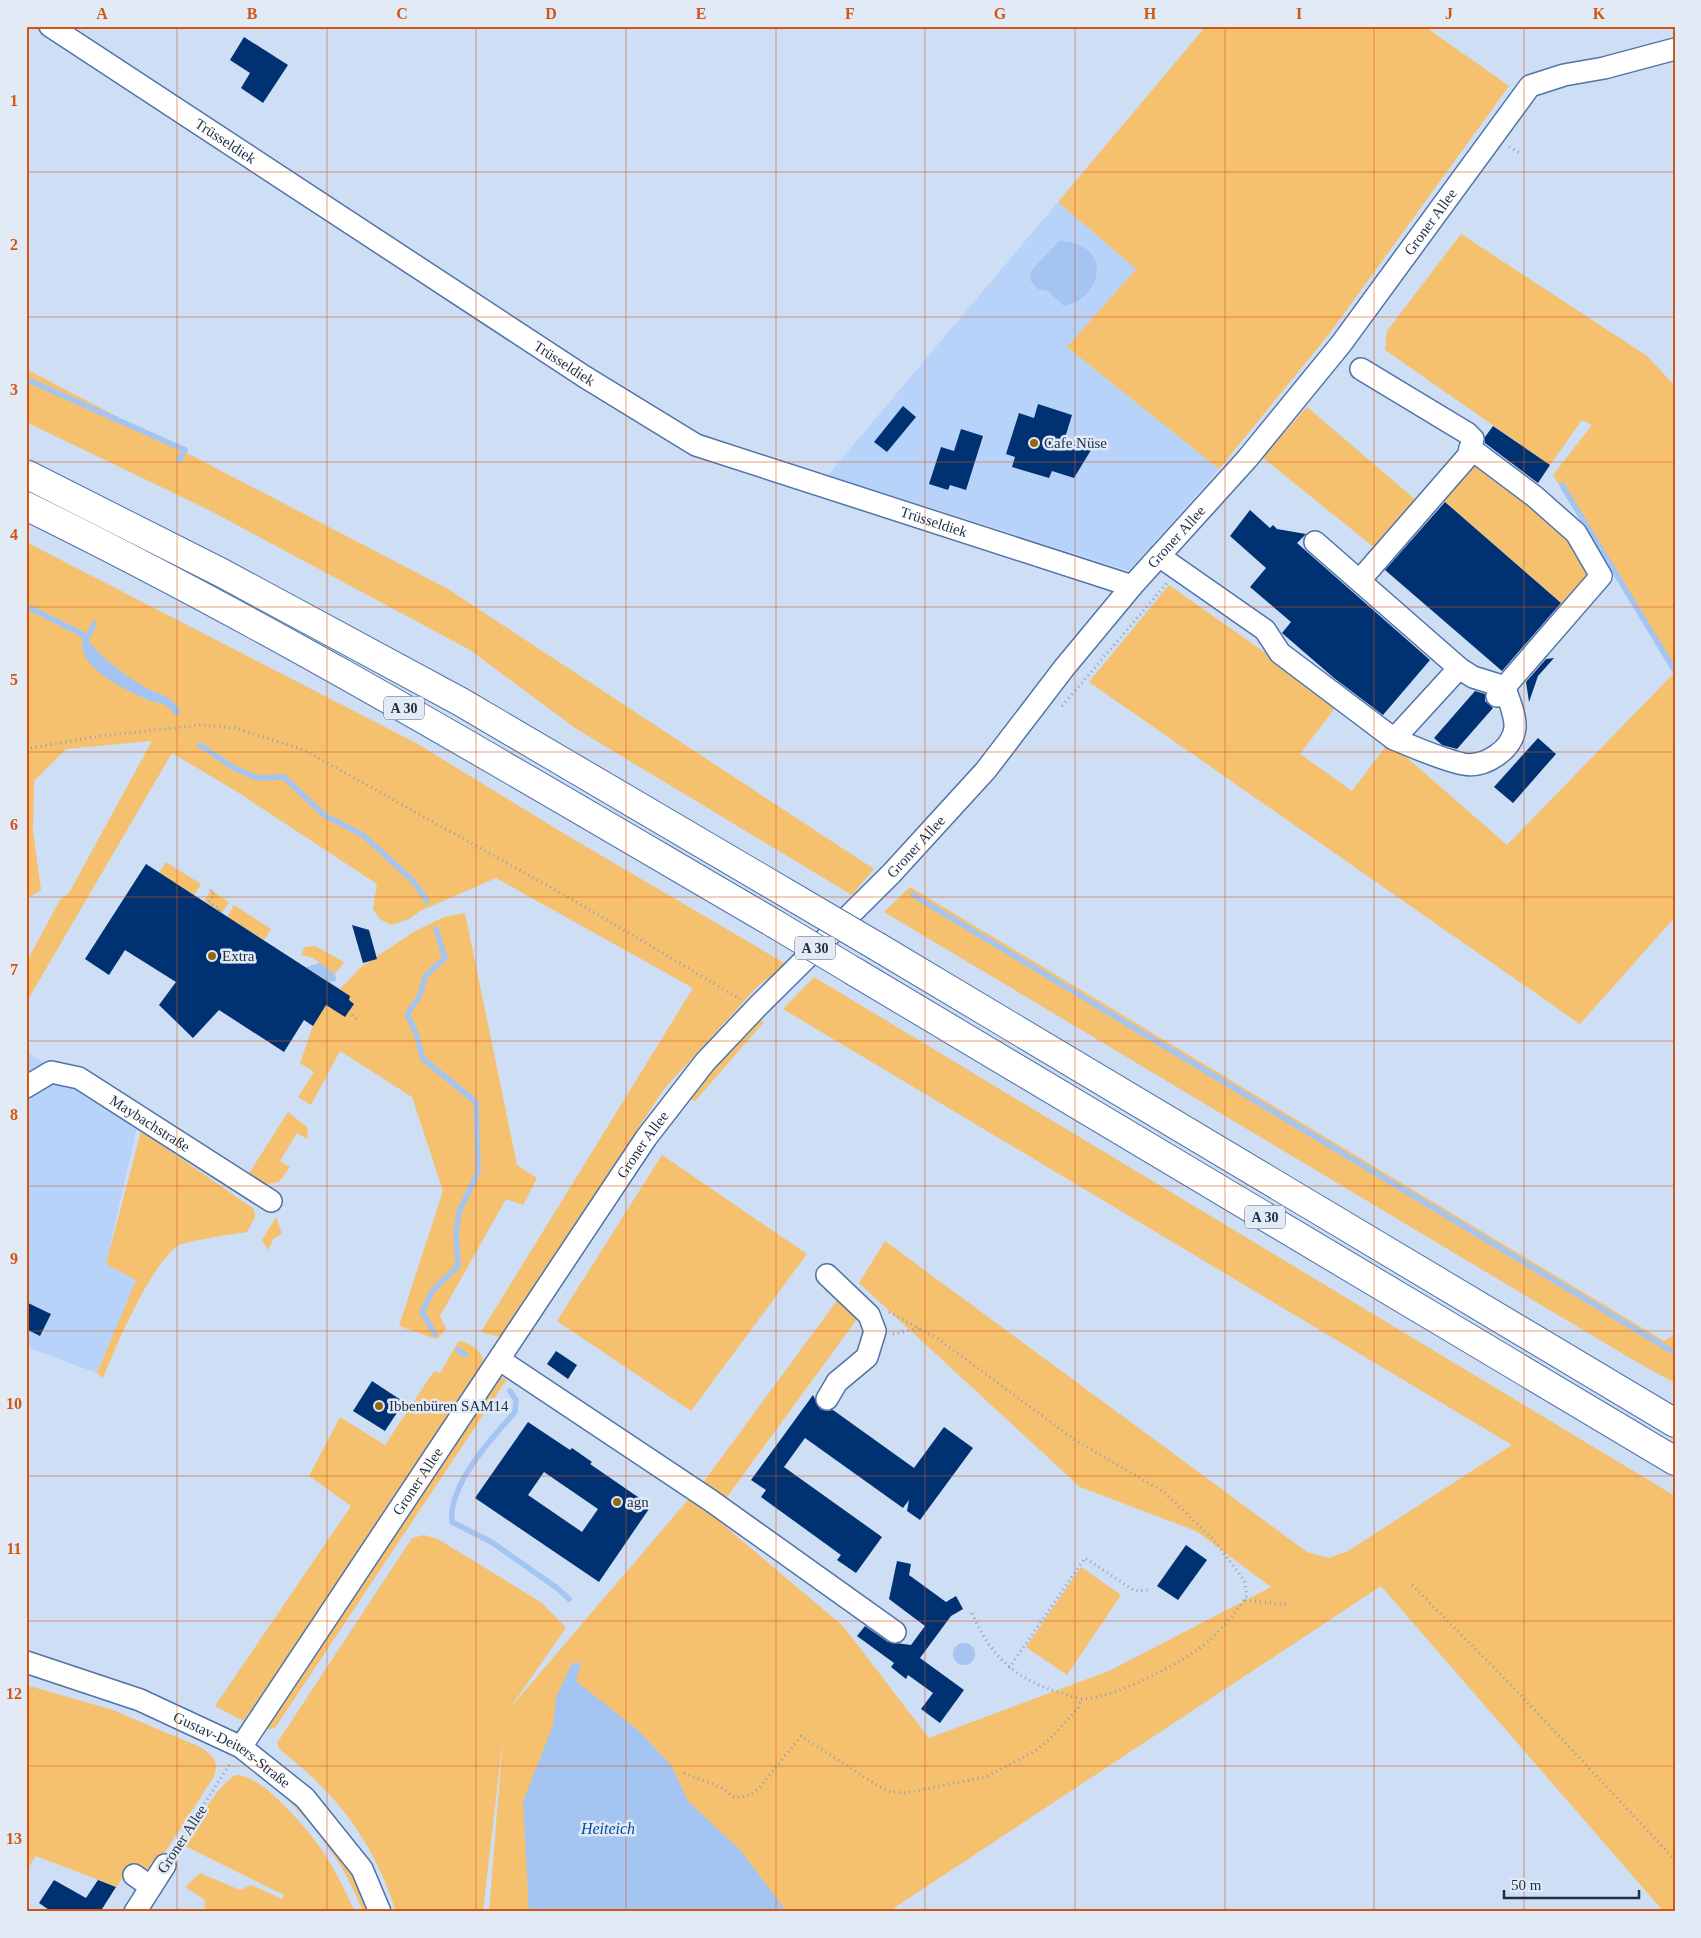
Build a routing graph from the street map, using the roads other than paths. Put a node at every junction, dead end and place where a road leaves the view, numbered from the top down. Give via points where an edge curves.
1 (50, 26) edge
2 (1675, 49) edge
3 (1361, 369) dead end
4 (1470, 448) junction
5 (26, 474) edge
6 (26, 506) edge
7 (1315, 542) dead end
8 (1159, 556) junction
9 (1360, 580) junction
10 (1132, 586) junction
11 (1460, 668) junction
12 (1501, 691) junction
13 (1394, 739) junction
14 (26, 1087) edge
15 (270, 1202) dead end
16 (827, 1275) dead end
17 (500, 1360) junction
18 (827, 1399) dead end
19 (1675, 1423) edge
20 (1675, 1461) edge
21 (895, 1632) dead end
22 (26, 1662) edge
23 (241, 1747) junction
24 (166, 1865) road end
25 (135, 1912) edge
26 (380, 1912) edge

1 - 10 street, Trüsseldiek via 585,377 696,444
2 - 8 street, Groner Allee via 1604,68 1564,74 1530,86 1341,344 1247,458
3 - 4 street via 1467,433 1473,439
4 - 9 street via 1468,456
4 - 12 street via 1534,496 1576,533 1601,576
5 - 19 highway, A 30, bridge via 222,573 461,702
6 - 20 highway, A 30, bridge via 242,619 447,732
7 - 9 street
8 - 10 street, Groner Allee
8 - 13 street via 1265,630 1280,653
9 - 11 street
10 - 17 street, Groner Allee via 986,770 891,874 705,1062 661,1117
11 - 12 street
11 - 13 street
12 - 13 street via 1515,726 1511,740 1500,754 1486,762 1465,765
14 - 15 street, Maybachstraße via 51,1072 79,1078
16 - 18 street via 869,1315 875,1331 867,1357 837,1382
17 - 21 street via 710,1500
17 - 23 street, Groner Allee
22 - 23 street, Gustav-Deiters-Straße via 140,1700
23 - 26 street, Gustav-Deiters-Straße via 306,1798 362,1869
24 - 25 street, Groner Allee via 143,1881

